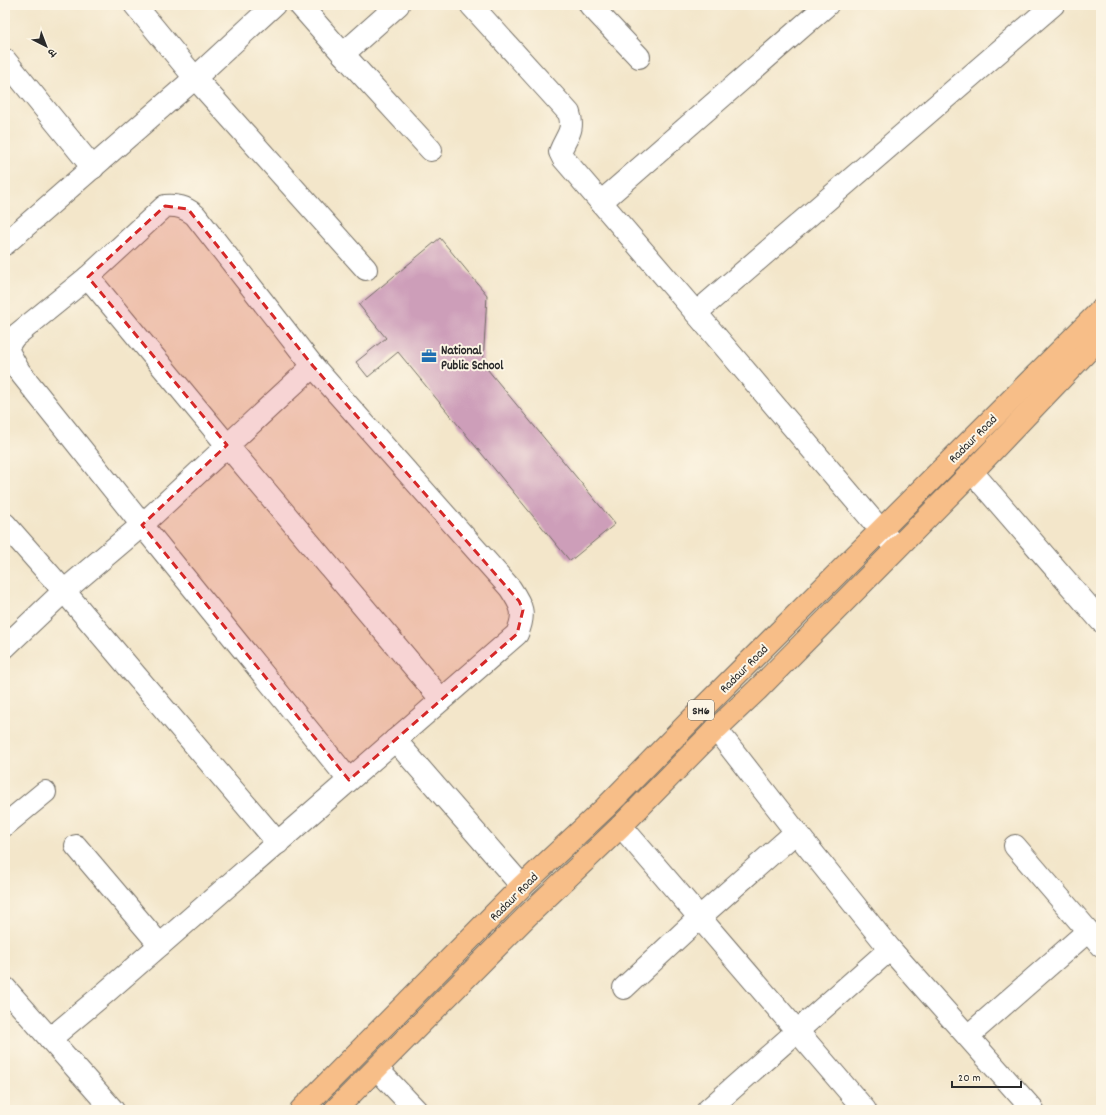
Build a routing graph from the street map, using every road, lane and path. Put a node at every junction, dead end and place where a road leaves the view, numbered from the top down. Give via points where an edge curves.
1 (136, 5) edge
2 (274, 5) edge
3 (300, 5) edge
4 (398, 5) edge
5 (471, 5) edge
6 (827, 5) edge
7 (1053, 5) edge
8 (594, 6) edge
9 (343, 54) junction
10 (639, 57) dead end
11 (5, 60) edge
12 (195, 78) junction
13 (431, 150) dead end
14 (93, 168) junction
15 (601, 202) junction
16 (5, 244) edge
17 (366, 269) dead end
18 (88, 276) junction
19 (1101, 310) edge
20 (696, 313) junction
21 (1101, 336) edge
22 (313, 366) junction
23 (227, 445) junction
24 (972, 472) junction
25 (5, 524) edge
26 (142, 525) junction
27 (881, 530) junction
28 (896, 548) junction
29 (64, 591) junction
30 (1101, 620) edge
31 (5, 647) edge
32 (441, 699) junction
33 (716, 729) junction
34 (395, 740) junction
35 (349, 780) junction
36 (45, 792) dead end
37 (5, 825) edge
38 (622, 826) junction
39 (796, 832) junction
40 (278, 843) junction
41 (76, 846) dead end
42 (1015, 846) dead end
43 (522, 886) junction
44 (700, 917) junction
45 (1095, 938) edge
46 (160, 945) junction
47 (890, 949) junction
48 (624, 988) dead end
49 (8, 999) edge
50 (797, 1031) junction
51 (968, 1036) junction
52 (50, 1039) junction
53 (377, 1069) junction
54 (113, 1110) edge
55 (301, 1110) edge
56 (335, 1110) edge
57 (416, 1110) edge
58 (708, 1110) edge
59 (865, 1110) edge
60 (1033, 1110) edge

1 - 12 street
2 - 12 street
3 - 9 street
4 - 9 street
5 - 15 street via 569,113 571,130 560,152 562,158
6 - 15 street
7 - 20 street
8 - 10 street
9 - 13 street
11 - 14 street
12 - 14 street
12 - 17 street
14 - 16 street
15 - 20 street
18 - 22 street via 165,206 176,205 188,209
18 - 23 street
18 - 26 street via 14,337 8,351 19,371
19 - 27 main road, Radaur Road / SH6
20 - 27 street
21 - 24 main road, Radaur Road / SH6
22 - 23 street
22 - 32 street via 510,588 523,610 522,623 517,634
23 - 26 street
23 - 32 street
24 - 28 main road, Radaur Road / SH6
24 - 30 street
25 - 29 street
26 - 29 street
26 - 35 street
27 - 28 street
27 - 43 main road, Radaur Road / SH6 via 605,808
28 - 33 main road, Radaur Road / SH6
29 - 31 street
29 - 40 street
32 - 34 street
33 - 38 main road, Radaur Road / SH6
33 - 39 street
34 - 35 street
34 - 43 street
35 - 40 street
36 - 37 street
38 - 44 street
38 - 53 main road, Radaur Road / SH6 via 527,916
39 - 44 street
39 - 47 street
40 - 46 street
41 - 46 street
42 - 45 street
43 - 55 main road, Radaur Road / SH6
44 - 48 street
44 - 50 street
45 - 51 street
46 - 52 street
47 - 50 street
47 - 51 street
49 - 52 street
50 - 58 street
50 - 59 street
51 - 60 street
52 - 54 street
53 - 56 main road, Radaur Road / SH6
53 - 57 street

